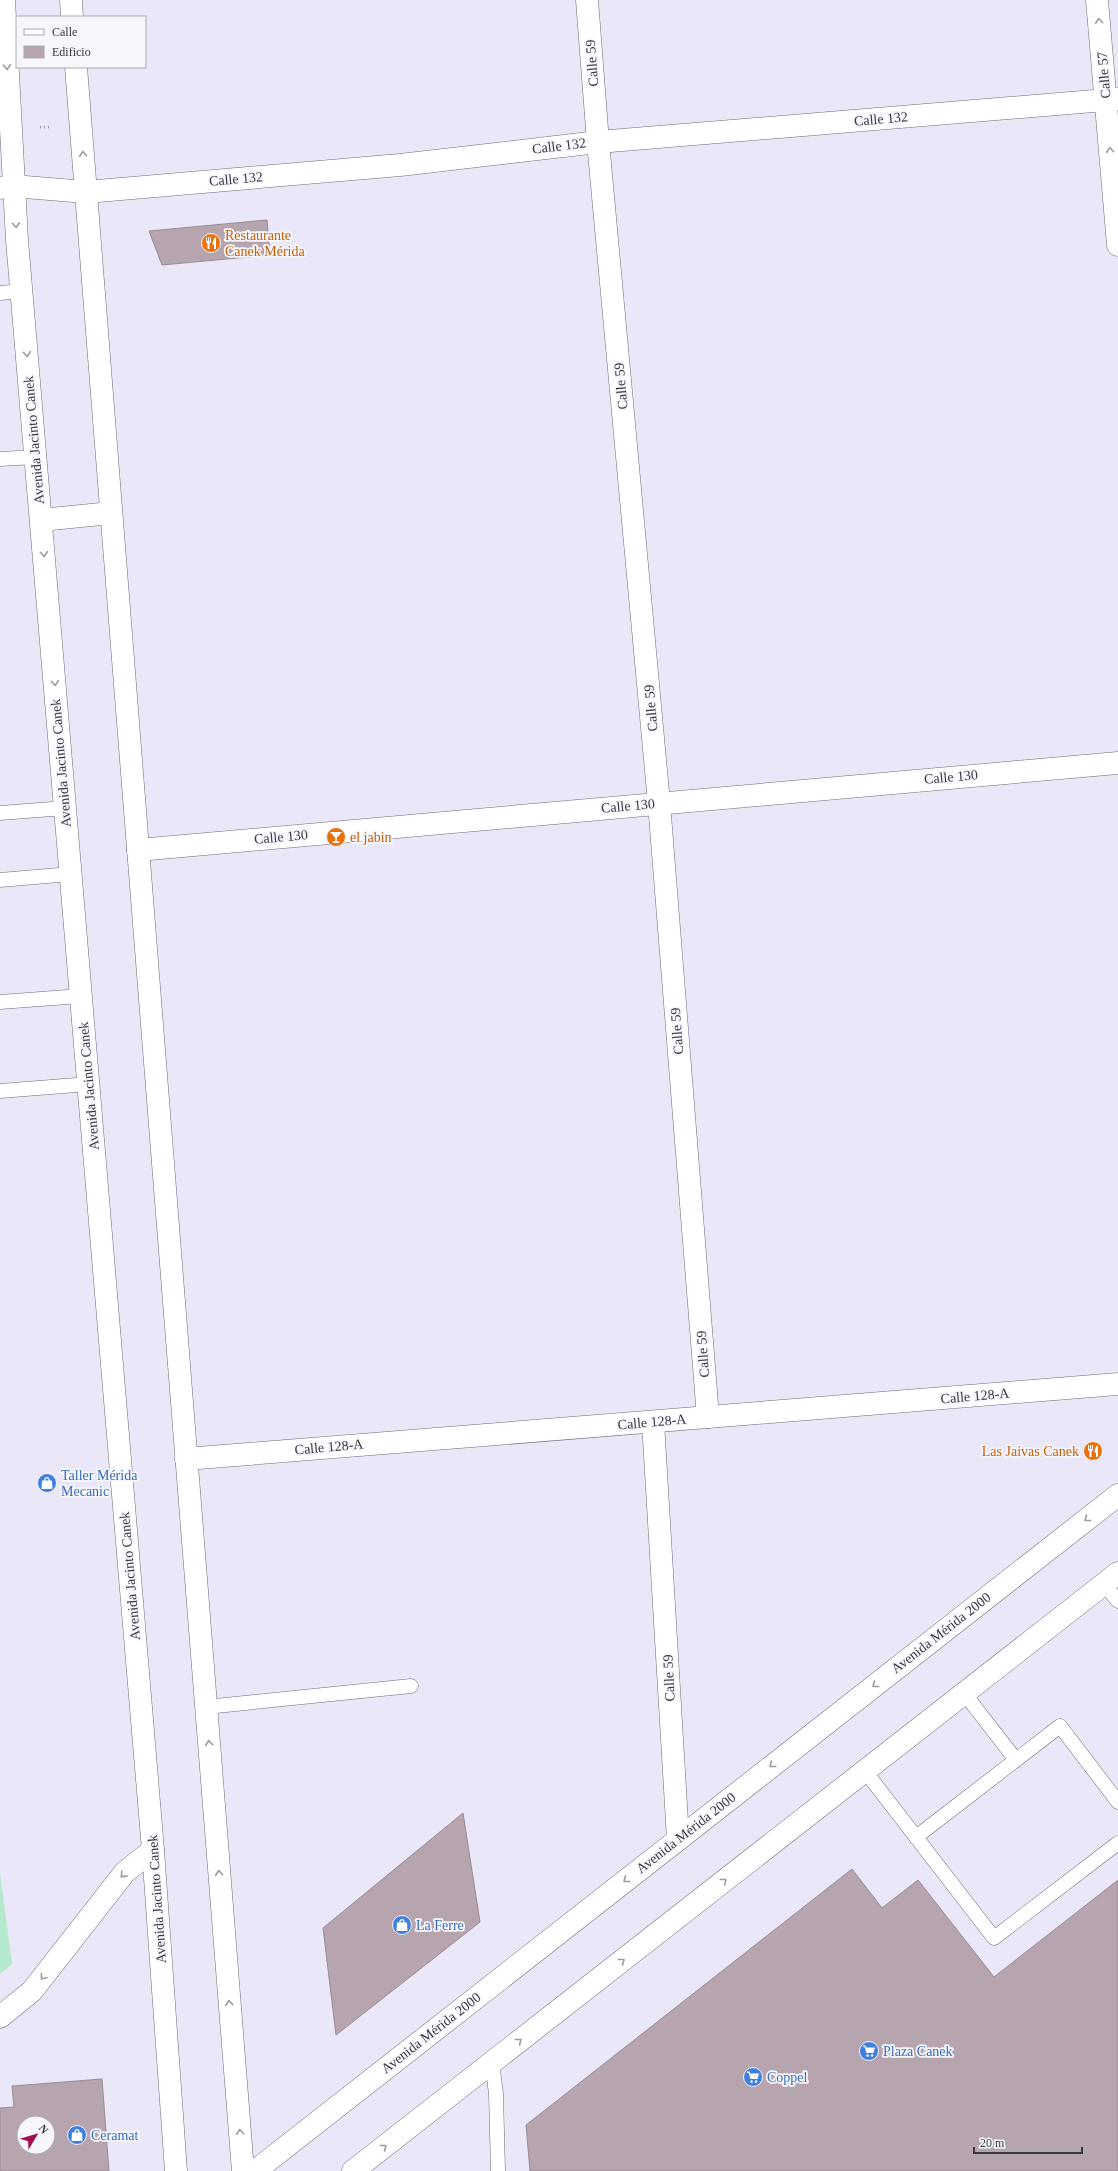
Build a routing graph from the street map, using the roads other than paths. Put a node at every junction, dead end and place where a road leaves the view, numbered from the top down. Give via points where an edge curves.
1 (4, 0) edge
2 (70, 0) edge
3 (588, 0) edge
4 (1097, 0) edge
5 (72, 16) edge
6 (76, 68) edge
7 (1112, 100) edge
8 (598, 142) junction
9 (6, 187) edge
10 (86, 192) junction
11 (1118, 245) edge
12 (21, 291) junction
13 (0, 292) edge
14 (36, 457) junction
15 (0, 459) edge
16 (111, 513) junction
17 (41, 520) junction
18 (1118, 763) edge
19 (659, 803) junction
20 (65, 808) junction
21 (0, 814) edge
22 (138, 850) junction
23 (71, 874) junction
24 (0, 880) edge
25 (81, 996) junction
26 (0, 1002) edge
27 (88, 1084) junction
28 (0, 1091) edge
29 (1118, 1384) edge
30 (708, 1417) junction
31 (653, 1422) junction
32 (186, 1459) junction
33 (1118, 1495) edge
34 (1111, 1579) edge
35 (1118, 1601) edge
36 (411, 1686) dead end
37 (964, 1693) junction
38 (206, 1707) junction
39 (1016, 1760) junction
40 (865, 1771) junction
41 (1118, 1802) edge
42 (916, 1837) junction
43 (678, 1840) junction
44 (1118, 1842) edge
45 (153, 1850) junction
46 (0, 2017) edge
47 (492, 2062) junction
48 (176, 2171) edge
49 (243, 2171) edge
50 (255, 2171) edge
51 (353, 2171) edge
52 (498, 2171) edge

1 -> 9 main road, Avenida Jacinto Canek
2 - 5 main road
3 - 8 main road, Calle 59
7 -> 4 main road, Calle 57
10 -> 6 main road
7 - 8 main road, Calle 132
11 -> 7 main road, Calle 57
8 - 10 main road, Calle 132 via 400,165
8 - 19 main road, Calle 59
9 - 10 main road, Calle 132
9 -> 12 main road, Avenida Jacinto Canek
10 - 16 main road
12 - 13 lane
12 -> 14 main road, Avenida Jacinto Canek
14 - 15 lane
14 - 17 main road, Avenida Jacinto Canek
16 - 17 main road
16 - 22 main road
17 -> 20 main road, Avenida Jacinto Canek
18 - 19 main road, Calle 130
19 - 22 main road, Calle 130
19 - 30 main road, Calle 59
20 - 21 lane
20 - 23 main road, Avenida Jacinto Canek
22 - 32 main road
23 - 24 lane
23 - 25 main road, Avenida Jacinto Canek
25 - 26 lane
25 - 27 main road, Avenida Jacinto Canek
27 - 28 lane
27 - 45 main road, Avenida Jacinto Canek
29 - 30 main road, Calle 128-A
30 - 31 main road, Calle 128-A
31 - 32 main road, Calle 128-A
31 - 43 main road, Calle 59
32 - 38 main road
33 -> 43 main road, Avenida Mérida 2000
34 - 35 lane
34 - 37 main road
36 - 38 lane
37 - 39 lane
37 - 40 main road
49 -> 38 main road
39 - 41 lane via 1060,1726
39 - 42 lane
40 - 42 lane
47 -> 40 main road
42 - 44 lane via 994,1938
43 -> 50 main road, Avenida Mérida 2000
45 -> 46 main road via 124,1872 32,1991
45 - 48 main road, Avenida Jacinto Canek
51 -> 47 main road
47 - 52 lane via 496,2094

